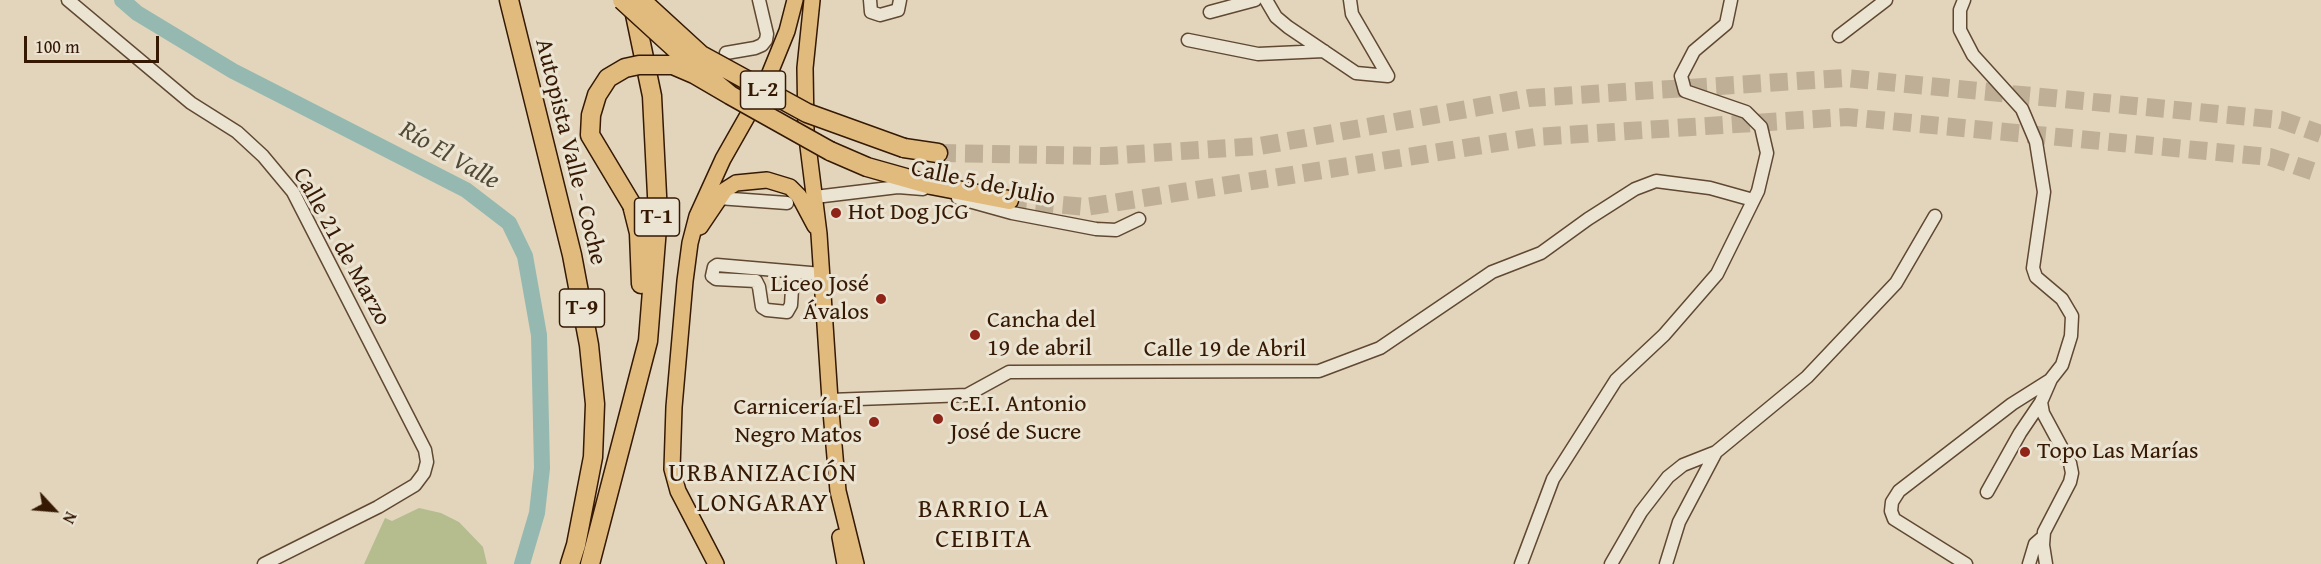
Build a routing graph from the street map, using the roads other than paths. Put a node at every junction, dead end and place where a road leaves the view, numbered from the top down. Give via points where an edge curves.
1 (68, 0) edge
2 (509, 0) edge
3 (622, 0) edge
4 (632, 0) edge
5 (641, 0) edge
6 (759, 0) edge
7 (795, 0) edge
8 (812, 0) edge
9 (870, 0) edge
10 (900, 0) edge
11 (1255, 0) edge
12 (1266, 0) edge
13 (1350, 0) edge
14 (1731, 0) edge
15 (1886, 0) edge
16 (1964, 0) edge
17 (1210, 12) dead end
18 (1839, 36) dead end
19 (1188, 40) dead end
20 (1324, 51) junction
21 (726, 53) dead end
22 (729, 95) junction
23 (938, 153) tunnel mouth
24 (815, 197) junction
25 (718, 198) junction
26 (1009, 200) tunnel mouth
27 (1754, 200) junction
28 (787, 203) dead end
29 (1935, 216) dead end
30 (1139, 219) dead end
31 (819, 234) junction
32 (690, 243) junction
33 (793, 273) junction
34 (822, 274) junction
35 (2051, 379) junction
36 (830, 400) junction
37 (2041, 402) junction
38 (625, 434) junction
39 (1716, 452) junction
40 (590, 479) junction
41 (838, 491) junction
42 (1987, 492) dead end
43 (2043, 537) junction
44 (264, 564) edge
45 (559, 564) edge
46 (570, 564) edge
47 (590, 564) edge
48 (716, 564) edge
49 (845, 564) edge
50 (856, 564) edge
51 (1521, 564) edge
52 (1611, 564) edge
53 (1666, 564) edge
54 (1966, 564) edge
55 (2029, 564) edge
56 (2046, 564) edge

1 - 44 street, Calle 21 de Marzo via 191,103 237,132 293,192 425,450 424,473 415,484 378,507
2 - 40 highway, Autopista Valle - Coche / T-9 via 572,255 589,345 595,404
3 - 22 highway, L-2, bridge
4 - 38 highway, T-1 via 652,96 657,215 648,341
5 - 23 highway, L-2, bridge via 701,55 807,113 904,148
6 - 21 street via 766,40 755,48
7 - 32 main road via 765,85 708,189
8 - 24 main road via 805,68 806,130
9 - 10 street via 871,12 880,15 898,10
11 - 17 street
12 - 20 street via 1276,17
13 - 20 street via 1352,14 1388,76 1356,73
14 - 27 street via 1726,24 1694,51 1681,75 1685,91 1746,112 1761,127 1767,153
15 - 18 street
16 - 35 street via 1959,20 1968,46 2022,109 2036,142 2044,192 2033,268 2036,277 2062,299 2072,316 2072,336 2061,366
19 - 20 street via 1258,54
22 - 26 highway, L-2, bridge via 867,167 931,185
22 - 38 highway, bridge via 673,65 625,68 608,78 597,95 590,135 632,205 639,233 642,273 635,346 622,417
24 - 30 street, Calle 5 de Julio via 898,187 927,189 1012,213 1096,229 1116,230
24 - 31 main road
25 - 28 street
25 - 31 main road via 736,183 780,183 799,196
25 - 32 main road
27 - 36 street, Calle 19 de Abril via 1710,188 1656,181 1635,189 1541,253 1492,272 1380,348 1319,371 1009,372 967,395
27 - 51 street via 1717,274 1664,335 1616,380 1553,479
29 - 39 street via 1896,283 1872,309 1807,377
31 - 34 main road
32 - 48 main road via 672,469 678,490
33 - 33 street via 787,312 762,307 756,281 712,276 717,265
33 - 34 street
34 - 36 main road
35 - 37 street
35 - 54 street via 1899,490 1893,502 1894,519
36 - 41 main road
37 - 42 street
37 - 43 street via 2072,473
38 - 47 highway
39 - 52 street via 1683,465 1668,477 1641,512
39 - 53 street via 1679,522
40 - 45 highway
40 - 46 highway, Autopista Valle - Coche / T-9
41 - 49 main road via 835,512
41 - 50 main road
43 - 55 street via 2035,544
43 - 56 street

